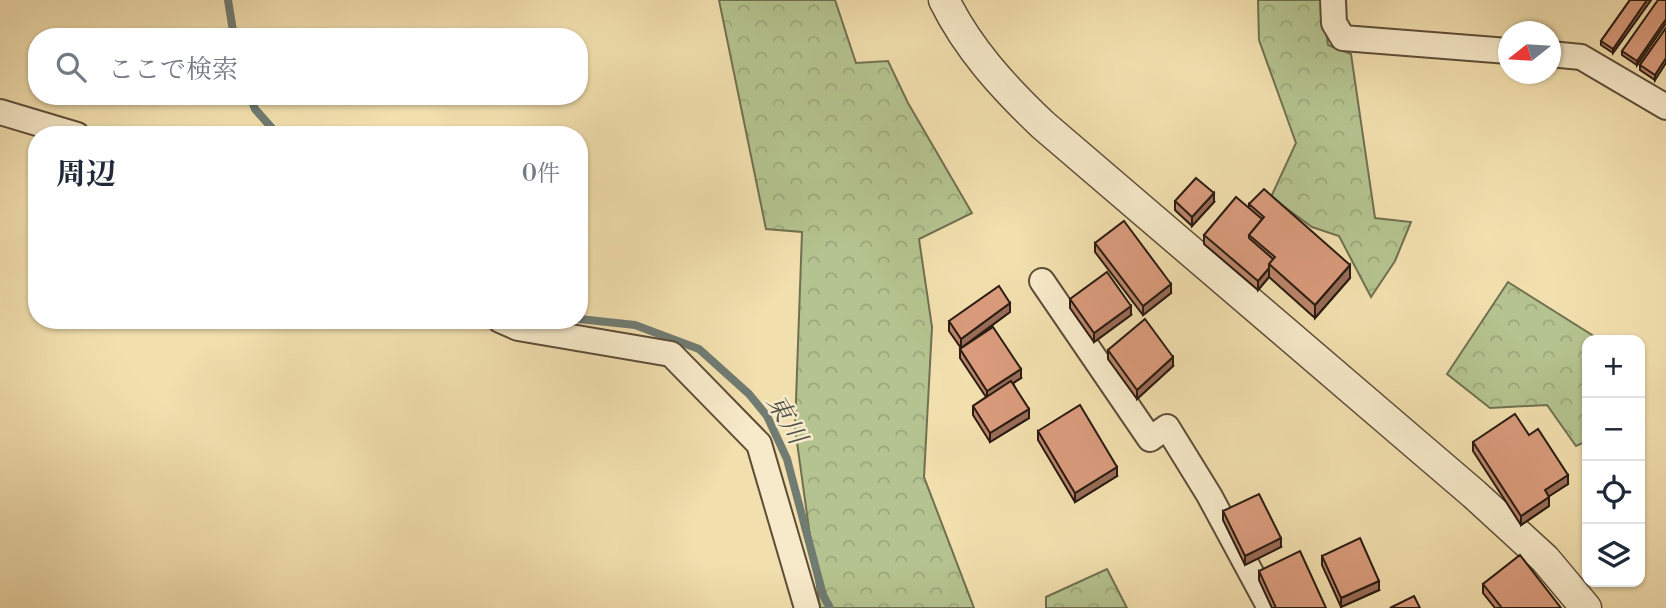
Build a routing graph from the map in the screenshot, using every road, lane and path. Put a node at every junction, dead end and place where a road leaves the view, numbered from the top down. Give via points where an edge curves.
1 (944, 0) edge
2 (1333, 0) edge
3 (1498, 50) edge
4 (1561, 55) edge
5 (1666, 107) edge
6 (0, 112) edge
7 (47, 126) edge
8 (1042, 281) dead end
9 (524, 329) edge
10 (807, 608) edge
11 (1270, 608) edge
12 (1586, 608) edge

1 - 12 street via 971,46 1005,89 1043,125 1485,503 1545,559
2 - 3 street via 1334,23 1343,38
4 - 5 street via 1581,57
6 - 7 street
8 - 11 street via 1150,439 1167,427
9 - 10 street via 671,354 759,444

